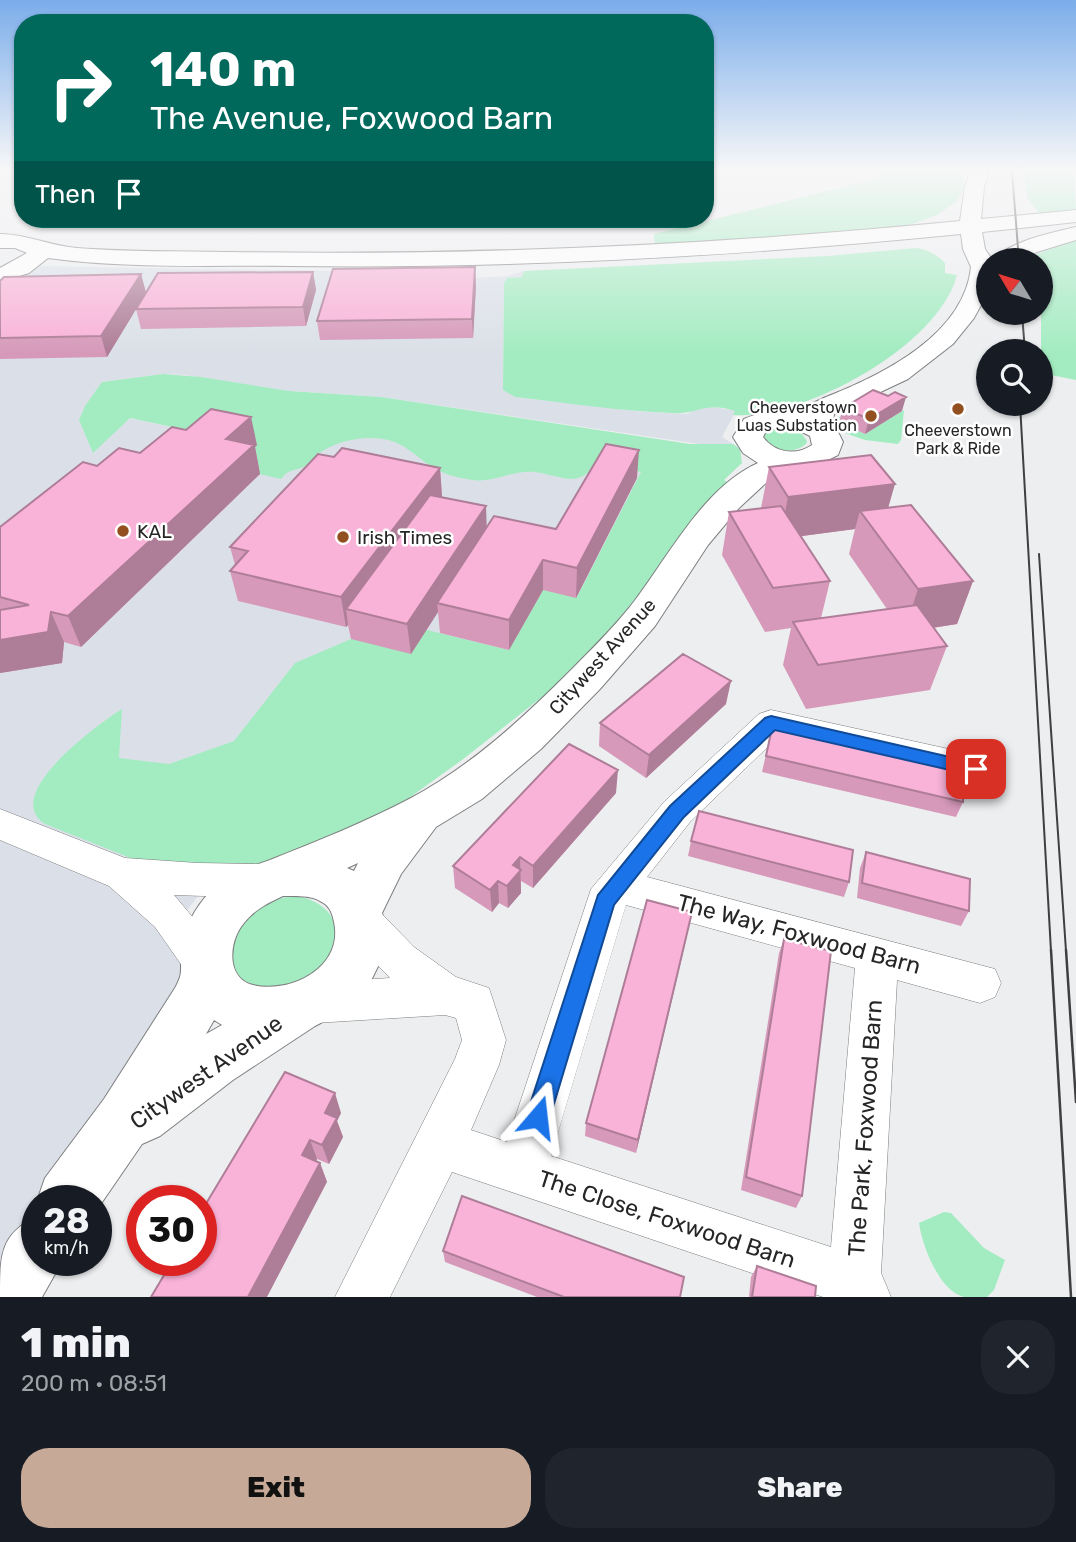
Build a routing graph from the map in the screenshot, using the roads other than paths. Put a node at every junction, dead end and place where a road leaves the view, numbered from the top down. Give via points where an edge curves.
1 (922, 232) edge
2 (968, 232) edge
3 (981, 232) edge
4 (1076, 233) edge
5 (909, 238) junction
6 (0, 241) edge
7 (1027, 248) edge
8 (976, 252) edge
9 (31, 255) junction
10 (976, 261) edge
11 (0, 275) edge
12 (976, 292) edge
13 (813, 420) junction
14 (756, 463) junction
15 (976, 769) dead end
16 (425, 812) junction
17 (0, 824) edge
18 (123, 874) junction
19 (274, 878) junction
20 (619, 882) junction
21 (360, 916) junction
22 (877, 955) junction
23 (208, 971) junction
24 (980, 983) dead end
25 (444, 995) junction
26 (305, 1006) junction
27 (116, 1136) junction
28 (440, 1144) junction
29 (522, 1171) junction
30 (78, 1185) edge
31 (21, 1271) edge
32 (860, 1289) edge
33 (4, 1297) edge
34 (362, 1297) edge

1 - 5 main road
2 - 5 main road
3 - 8 main road
4 - 7 main road
5 - 9 main road via 772,255 517,266
5 - 10 main road
6 - 9 main road via 17,241
9 - 11 main road
12 - 13 main road via 935,346
13 - 14 main road via 772,419 754,425 748,437
13 - 14 main road, Citywest Avenue via 828,442 820,455
14 - 16 main road, Citywest Avenue via 695,539 642,617 586,679 526,738
15 - 20 street via 771,723 677,812
16 - 19 main road, Citywest Avenue
16 - 21 main road, Citywest Avenue via 383,861
17 - 18 street
18 - 19 street via 198,880
18 - 23 street via 169,915
19 - 21 main road via 313,877 337,886 353,900
19 - 23 main road via 240,894 221,913 209,933
20 - 22 street, The Way, Foxwood Barn via 632,890
20 - 29 street via 605,901
21 - 25 street via 399,960
21 - 26 main road via 360,946 351,969 335,988
22 - 24 street, The Way, Foxwood Barn
22 - 32 street, The Park, Foxwood Barn
23 - 26 main road via 220,994 238,1007 261,1013
23 - 27 main road, Citywest Avenue via 159,1069
25 - 26 street
25 - 28 street via 474,1002 484,1040
26 - 27 main road, Citywest Avenue via 213,1061
27 - 30 main road, Citywest Avenue
28 - 29 street, The Close, Foxwood Barn
28 - 34 street
29 - 32 street, The Close, Foxwood Barn
31 - 33 main road

